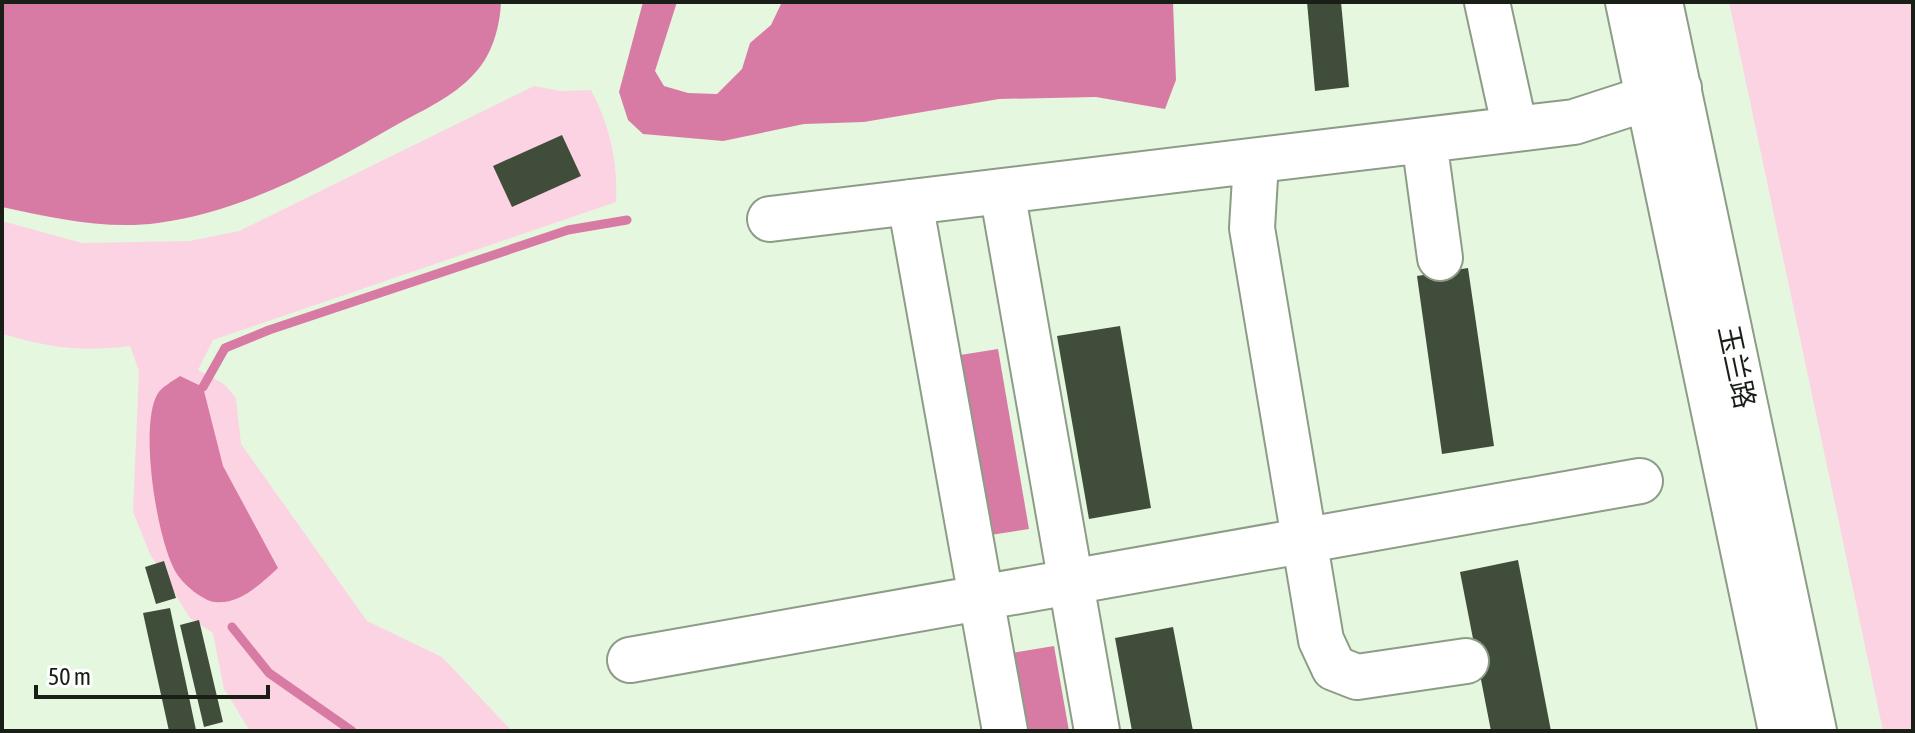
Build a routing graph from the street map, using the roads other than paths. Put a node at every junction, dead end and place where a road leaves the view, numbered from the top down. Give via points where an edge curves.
1 (1487, 2) edge
2 (1628, 2) edge
3 (1660, 2) edge
4 (1664, 93) junction
5 (1515, 129) junction
6 (1424, 140) junction
7 (1256, 161) junction
8 (1002, 191) junction
9 (910, 202) junction
10 (770, 219) dead end
11 (1440, 258) dead end
12 (1640, 481) dead end
13 (1305, 540) junction
14 (1071, 582) junction
15 (981, 598) junction
16 (630, 660) dead end
17 (1466, 661) dead end
18 (1005, 731) edge
19 (1097, 731) edge
20 (1781, 731) edge
21 (1814, 731) edge

1 - 5 street
2 - 4 street, 玉兰路
3 - 4 street, 玉兰路
4 - 5 street via 1574,122
4 - 20 street, 玉兰路
4 - 21 street, 玉兰路
5 - 6 street
6 - 7 street
6 - 11 street
7 - 8 street
7 - 13 street via 1252,228
8 - 9 street
8 - 14 street
9 - 10 street
9 - 15 street
12 - 13 street
13 - 14 street
13 - 17 street via 1321,640 1334,668 1357,677
14 - 15 street
14 - 19 street
15 - 16 street
15 - 18 street

